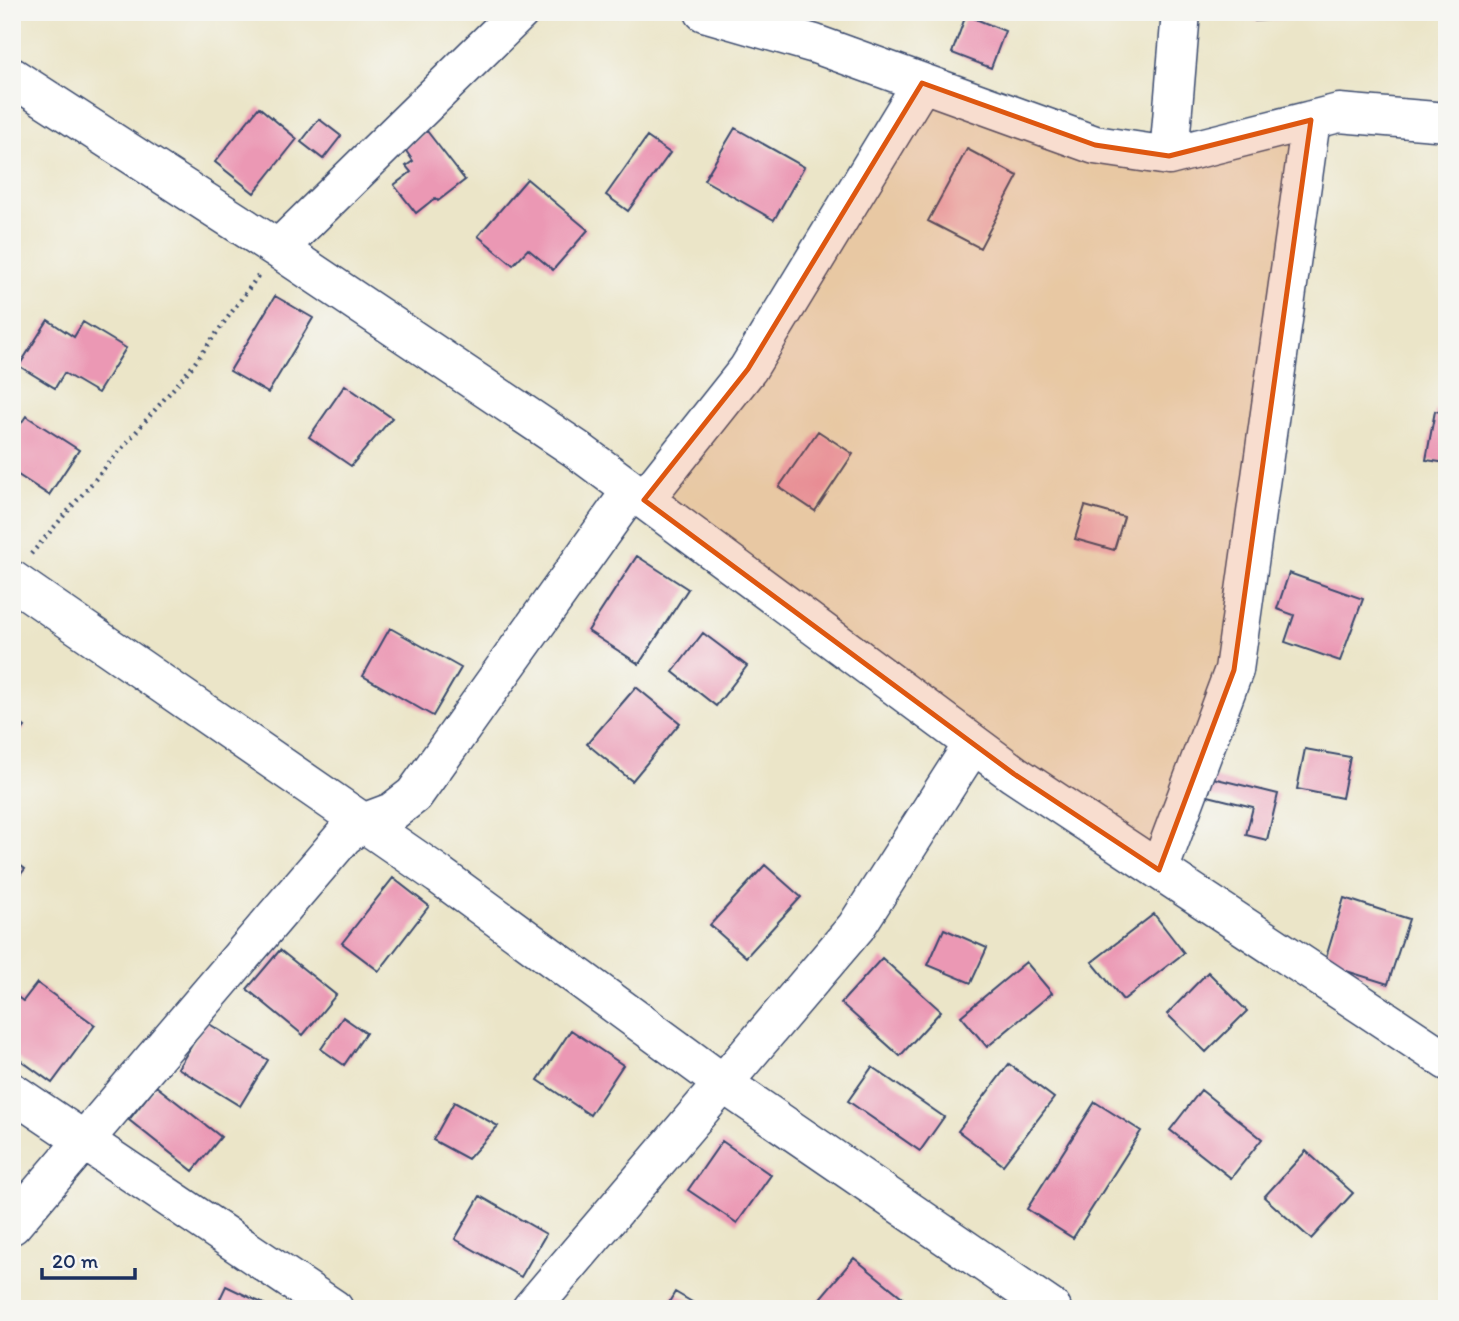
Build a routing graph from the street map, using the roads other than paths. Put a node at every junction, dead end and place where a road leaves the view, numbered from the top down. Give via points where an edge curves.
1 (520, 12) edge
2 (704, 12) edge
3 (1181, 12) edge
4 (12, 77) edge
5 (922, 83) junction
6 (1311, 120) junction
7 (1447, 122) edge
8 (1169, 156) junction
9 (278, 249) junction
10 (638, 495) junction
11 (21, 568) edge
12 (973, 744) junction
13 (360, 824) junction
14 (1159, 870) junction
15 (1447, 1061) edge
16 (724, 1084) junction
17 (12, 1092) edge
18 (86, 1142) junction
19 (12, 1225) edge
20 (334, 1309) edge
21 (531, 1309) edge
22 (1052, 1309) edge

1 - 9 street
2 - 5 street via 814,44
3 - 8 street
4 - 9 street
5 - 8 street via 1095,145
5 - 10 street via 748,369
6 - 7 street via 1339,113
6 - 8 street
6 - 14 street via 1234,670
9 - 10 street
10 - 12 street
10 - 13 street via 414,794 392,812
11 - 13 street
12 - 14 street
12 - 16 street via 856,927
13 - 16 street via 439,875
13 - 18 street via 344,836
14 - 15 street
16 - 21 street
16 - 22 street
17 - 18 street
18 - 19 street
18 - 20 street

